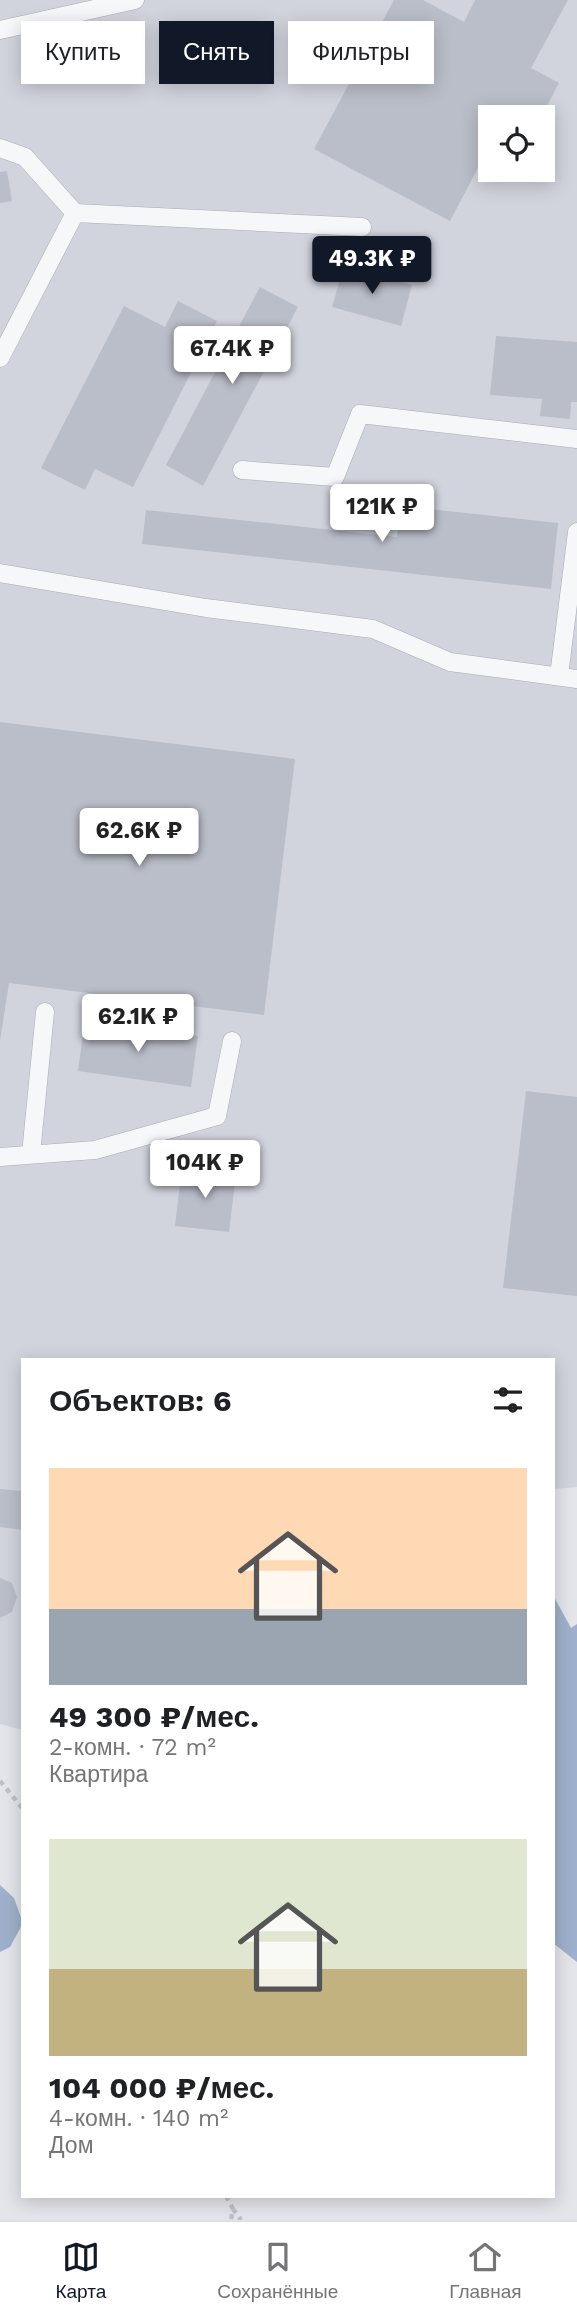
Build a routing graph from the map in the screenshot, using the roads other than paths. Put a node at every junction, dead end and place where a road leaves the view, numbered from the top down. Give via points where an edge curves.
1 (135, 0) edge
2 (0, 30) edge
3 (0, 148) edge
4 (75, 213) junction
5 (362, 227) dead end
6 (2, 350) edge
7 (577, 439) edge
8 (243, 470) dead end
9 (577, 532) edge
10 (0, 573) edge
11 (559, 676) junction
12 (577, 679) edge
13 (45, 1012) dead end
14 (232, 1041) dead end
15 (31, 1154) junction
16 (0, 1157) edge

1 - 2 lane
3 - 4 lane via 25,157
4 - 5 lane
4 - 6 lane
7 - 8 lane via 360,414 335,477
9 - 11 lane
10 - 11 lane via 206,608 373,629 450,662
11 - 12 lane
13 - 15 lane
14 - 15 lane via 217,1116 95,1150
15 - 16 lane

